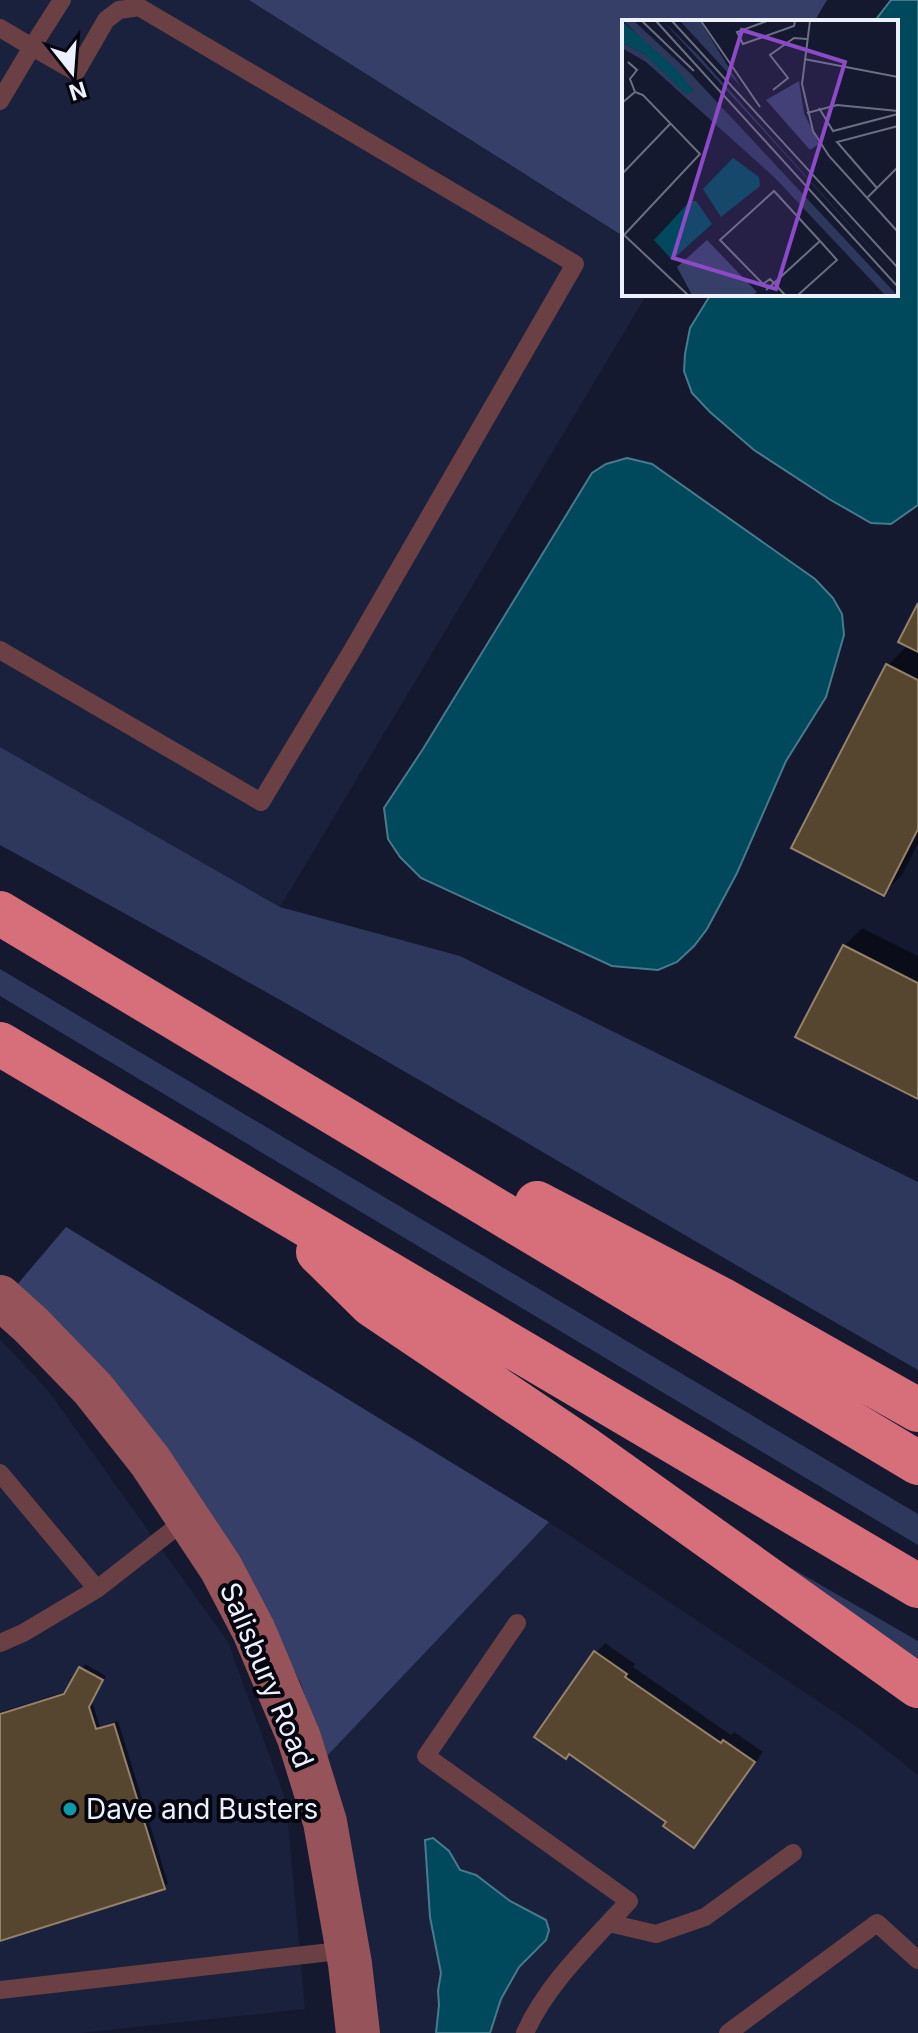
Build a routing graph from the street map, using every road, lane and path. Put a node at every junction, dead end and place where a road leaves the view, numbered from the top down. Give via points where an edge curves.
1 (62, 0) edge
2 (0, 28) edge
3 (32, 47) junction
4 (0, 101) edge
5 (0, 650) edge
6 (0, 913) edge
7 (145, 998) junction
8 (0, 1044) edge
9 (274, 1208) junction
10 (0, 1297) edge
11 (918, 1410) edge
12 (918, 1463) edge
13 (0, 1473) edge
14 (188, 1518) junction
15 (918, 1586) edge
16 (97, 1589) junction
17 (517, 1623) dead end
18 (0, 1643) edge
19 (918, 1686) edge
20 (793, 1853) dead end
21 (609, 1923) junction
22 (348, 1950) junction
23 (918, 1960) edge
24 (0, 1990) edge
25 (358, 2033) edge
26 (525, 2033) edge
27 (728, 2033) edge

1 - 3 lane
2 - 3 lane
3 - 4 lane
3 - 5 lane via 76,72 106,20 119,10 139,7 575,264 261,802
6 - 7 highway
7 - 11 highway via 721,1299
7 - 12 highway
8 - 9 highway
9 - 15 highway
9 - 19 highway via 372,1305 583,1447
10 - 14 street, Salisbury Road via 93,1389
13 - 16 lane
14 - 16 lane
14 - 22 street, Salisbury Road via 254,1631 299,1738 325,1822
16 - 18 lane
17 - 21 lane via 426,1756 629,1901
20 - 21 lane via 705,1917 656,1934
21 - 26 lane via 561,1975
22 - 24 lane
22 - 25 street, Salisbury Road
23 - 27 lane via 877,1923

